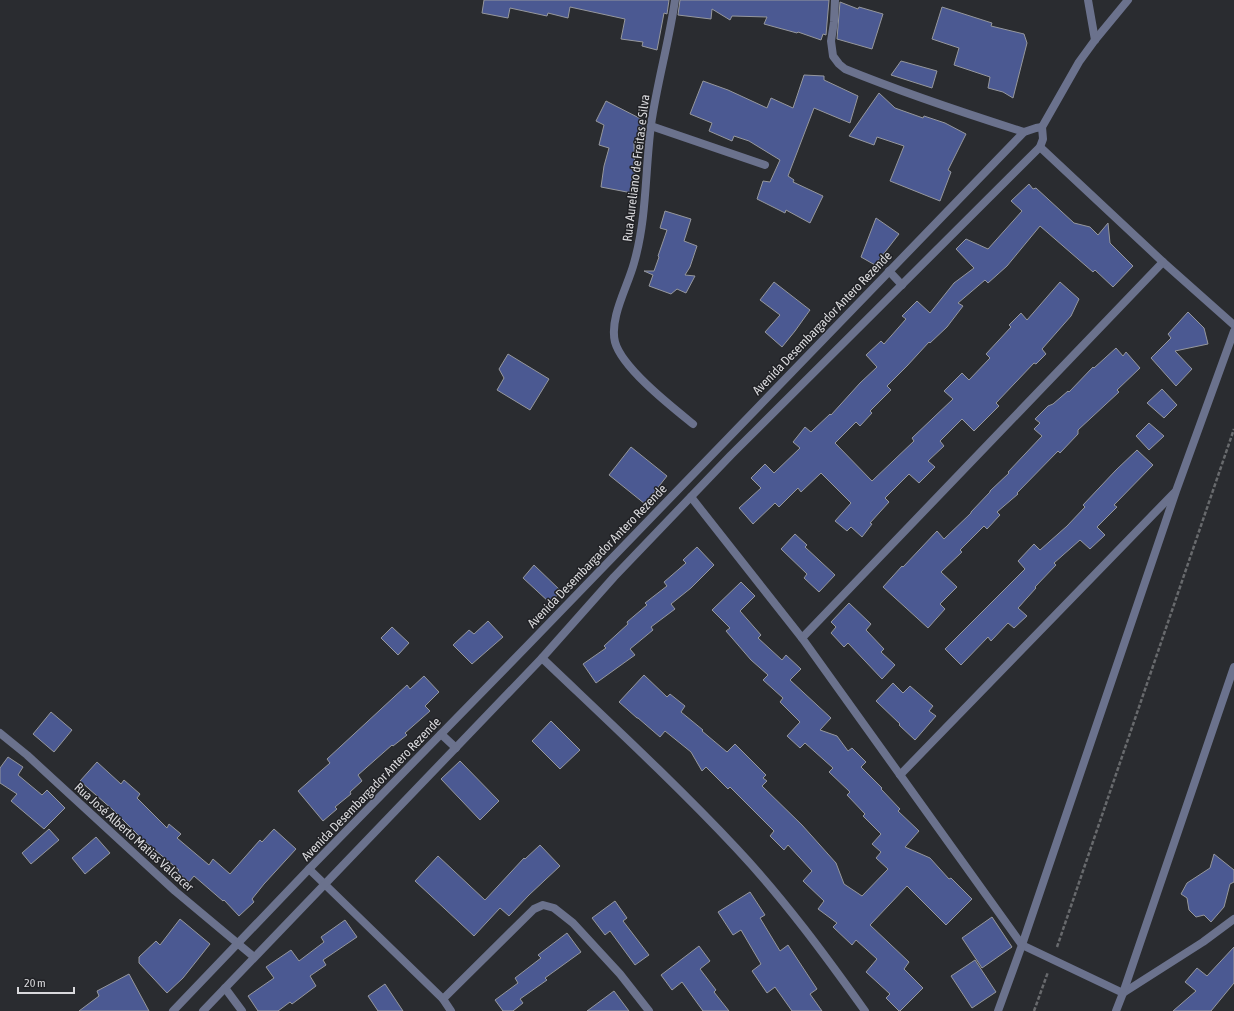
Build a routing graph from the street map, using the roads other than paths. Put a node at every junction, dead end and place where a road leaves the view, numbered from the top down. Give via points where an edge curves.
1 (675, 0) edge
2 (835, 0) edge
3 (1088, 0) edge
4 (1128, 0) edge
5 (1095, 40) junction
6 (651, 126) junction
7 (1042, 127) junction
8 (1024, 132) junction
9 (1040, 147) junction
10 (765, 165) dead end
11 (1164, 262) junction
12 (889, 271) junction
13 (902, 285) junction
14 (1234, 325) edge
15 (1234, 331) edge
16 (693, 424) dead end
17 (1176, 491) junction
18 (691, 497) junction
19 (650, 519) junction
20 (660, 530) junction
21 (603, 567) junction
22 (614, 577) junction
23 (802, 638) junction
24 (542, 658) junction
25 (1234, 667) edge
26 (0, 733) edge
27 (441, 734) junction
28 (456, 748) junction
29 (900, 775) junction
30 (309, 870) junction
31 (325, 884) junction
32 (1234, 919) edge
33 (238, 944) junction
34 (1022, 944) junction
35 (254, 957) junction
36 (225, 988) junction
37 (1123, 993) junction
38 (443, 999) junction
39 (173, 1011) edge
40 (203, 1011) edge
41 (242, 1011) edge
42 (452, 1011) edge
43 (649, 1011) edge
44 (865, 1011) edge
45 (998, 1011) edge
46 (1116, 1011) edge

1 - 6 street, Rua Aureliano de Freitas e Silva
2 - 8 street via 832,56 845,69 957,111
3 - 5 street
4 - 5 street
5 - 7 street via 1079,62
6 - 10 street
6 - 16 street, Rua Aureliano de Freitas e Silva via 643,226 631,274 616,314 614,341 619,353 638,375
7 - 8 street
7 - 9 street
8 - 12 street, Avenida Desembargador Antero Rezende
9 - 11 street
9 - 13 street, Avenida Desembargador Antero Rezende
11 - 14 street
11 - 23 street
12 - 13 street
12 - 19 street, Avenida Desembargador Antero Rezende
13 - 18 street, Avenida Desembargador Antero Rezende
15 - 17 street
17 - 29 street
17 - 34 street
18 - 20 street, Avenida Desembargador Antero Rezende
18 - 23 street
19 - 20 street
19 - 21 street, Avenida Desembargador Antero Rezende
20 - 22 street, Avenida Desembargador Antero Rezende
21 - 22 street
21 - 27 street, Avenida Desembargador Antero Rezende
22 - 24 street, Avenida Desembargador Antero Rezende
23 - 29 street
24 - 28 street, Avenida Desembargador Antero Rezende
24 - 44 street via 738,850 813,939
25 - 37 street
26 - 33 street, Rua José Alberto Matias Valcacer
27 - 28 street
27 - 30 street, Avenida Desembargador Antero Rezende
28 - 31 street, Avenida Desembargador Antero Rezende
29 - 34 street
30 - 31 street
30 - 33 street, Avenida Desembargador Antero Rezende
31 - 35 street, Avenida Desembargador Antero Rezende
31 - 38 street
32 - 37 street
33 - 35 street, Rua José Alberto Matias Valcacer
33 - 39 street, Avenida Desembargador Antero Rezende
34 - 37 street
34 - 45 street
35 - 36 street, Avenida Desembargador Antero Rezende
36 - 40 street, Avenida Desembargador Antero Rezende
36 - 41 street
37 - 46 street
38 - 42 street
38 - 43 street via 534,909 542,905 554,908 573,923 620,974

